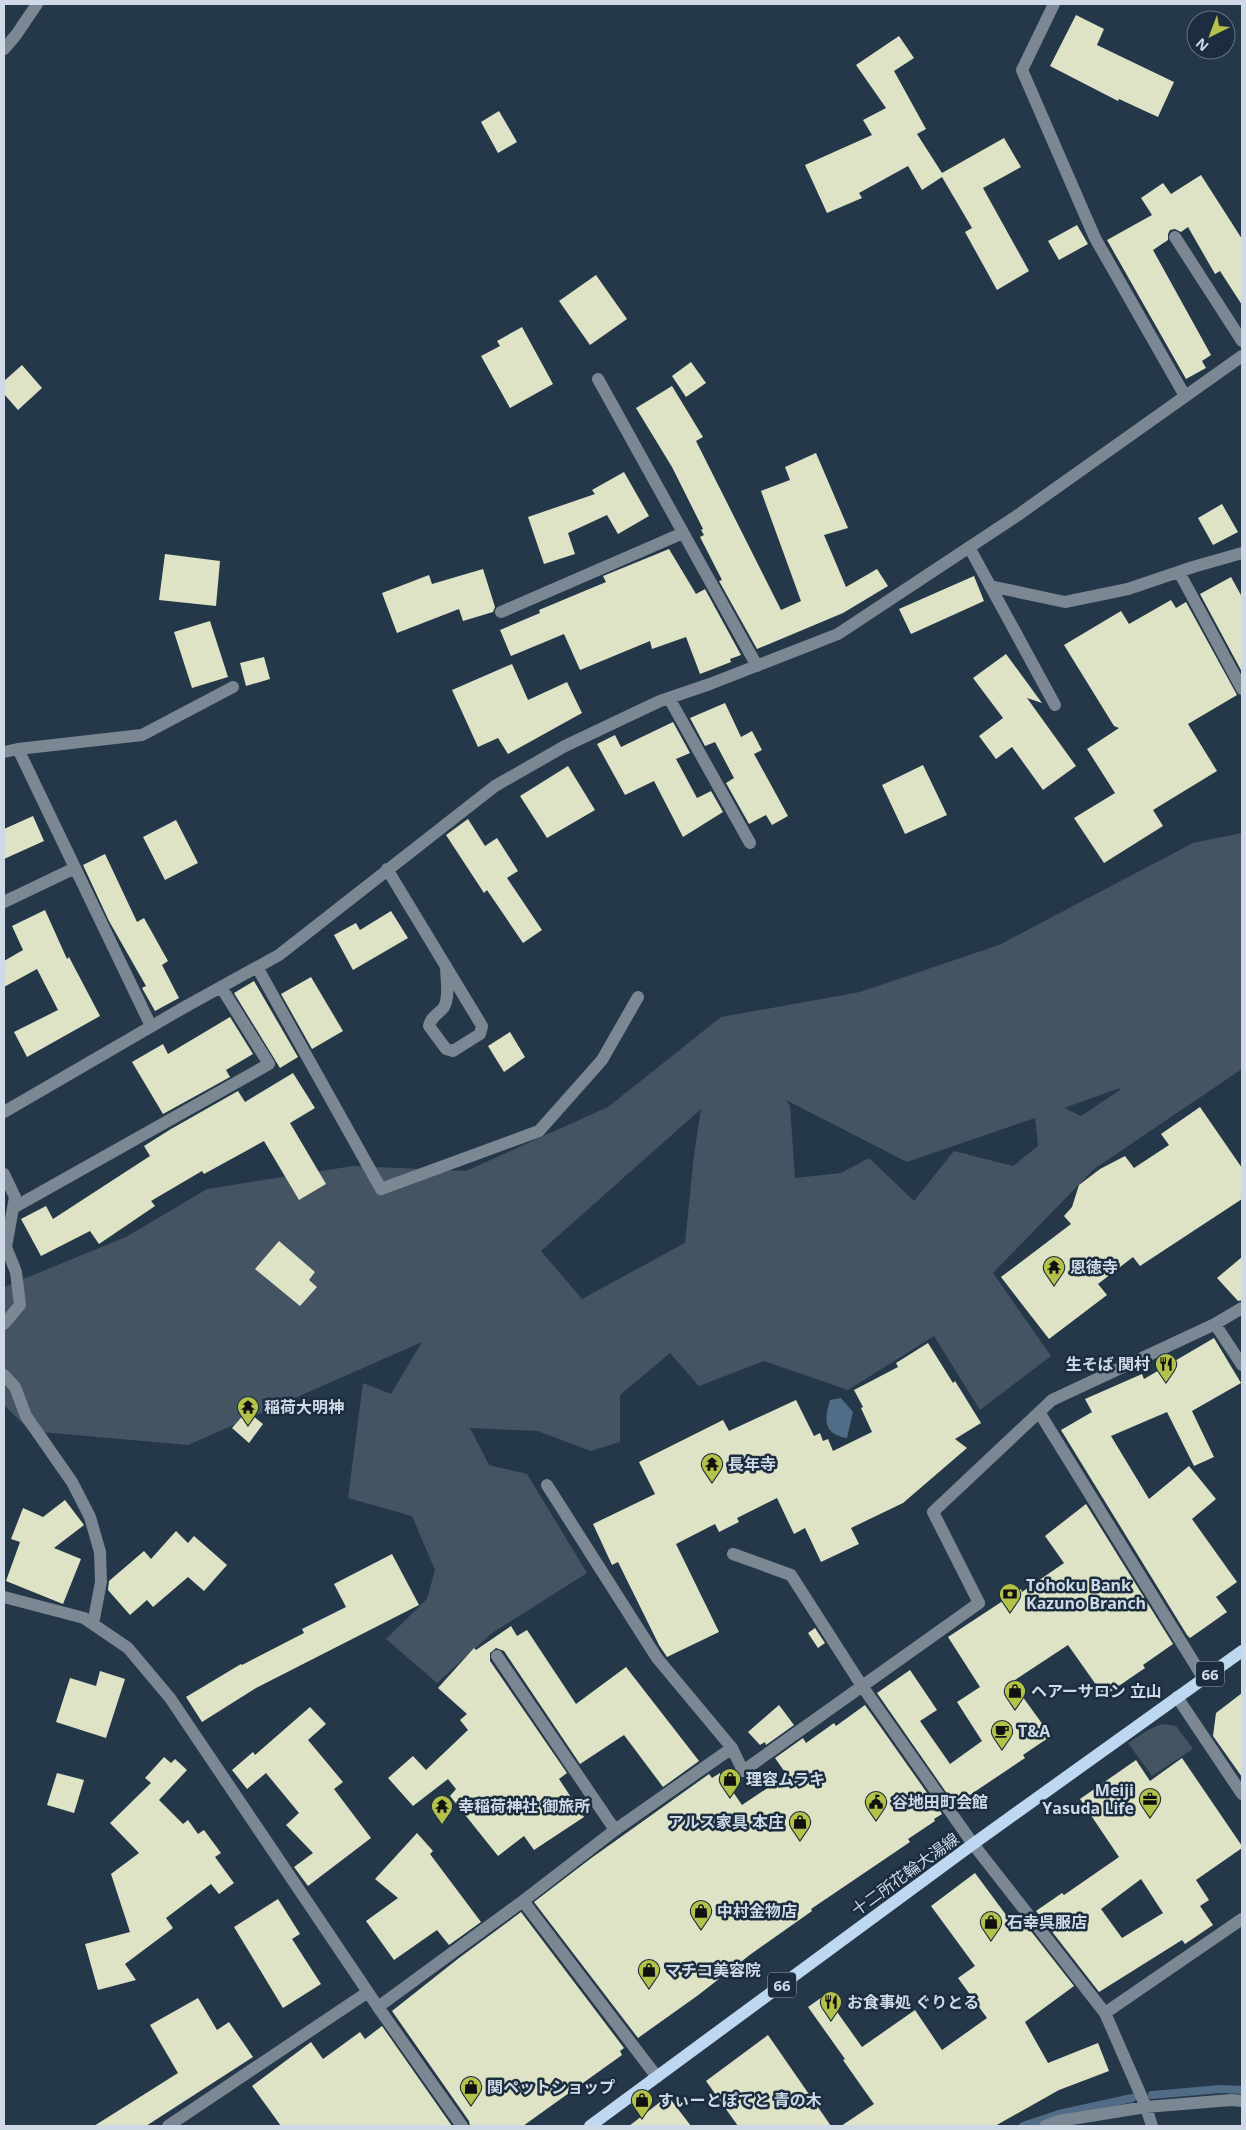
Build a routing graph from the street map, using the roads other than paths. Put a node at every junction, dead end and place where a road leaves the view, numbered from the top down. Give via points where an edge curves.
1 (37, 4) edge
2 (1054, 4) edge
3 (4, 49) edge
4 (1175, 237) dead end
5 (1242, 341) edge
6 (1242, 356) edge
7 (598, 379) dead end
8 (1185, 396) junction
9 (683, 533) junction
10 (969, 547) junction
11 (1242, 553) edge
12 (1179, 572) junction
13 (990, 586) junction
14 (501, 612) dead end
15 (756, 666) junction
16 (233, 688) dead end
17 (1242, 689) edge
18 (669, 698) junction
19 (1055, 704) dead end
20 (18, 749) junction
21 (4, 752) edge
22 (750, 843) dead end
23 (75, 868) junction
24 (387, 869) junction
25 (4, 902) edge
26 (446, 966) junction
27 (257, 967) junction
28 (221, 987) junction
29 (638, 997) dead end
30 (151, 1026) junction
31 (4, 1112) edge
32 (4, 1174) edge
33 (13, 1208) junction
34 (1242, 1308) edge
35 (4, 1324) edge
36 (1215, 1324) junction
37 (1242, 1365) edge
38 (4, 1375) edge
39 (1039, 1412) junction
40 (548, 1484) dead end
41 (733, 1554) dead end
42 (4, 1597) edge
43 (93, 1624) junction
44 (1242, 1651) edge
45 (497, 1656) dead end
46 (1204, 1678) junction
47 (862, 1686) junction
48 (1177, 1697) junction
49 (732, 1748) junction
50 (1242, 1794) edge
51 (615, 1830) junction
52 (973, 1844) junction
53 (523, 1901) junction
54 (1242, 1919) edge
55 (368, 1992) junction
56 (378, 2007) junction
57 (1105, 2013) junction
58 (657, 2077) junction
59 (1242, 2101) edge
60 (1146, 2107) junction
61 (168, 2126) edge
62 (462, 2126) edge
63 (590, 2126) edge
64 (1045, 2126) edge
65 (1152, 2126) edge

1 - 3 street
2 - 8 street via 1022,70 1096,238
4 - 5 street
6 - 8 street
7 - 9 street
8 - 10 street
9 - 14 street
9 - 15 street
10 - 13 street
10 - 15 street via 838,634
11 - 12 street
12 - 13 street via 1128,589 1065,602
12 - 17 street
13 - 19 street
15 - 18 street
16 - 20 street via 142,735
18 - 22 street
18 - 24 street via 565,746 495,786
20 - 21 street
20 - 23 street
23 - 25 street
23 - 30 street
24 - 26 street
24 - 27 street via 279,955
26 - 26 street via 482,1026 480,1034 453,1051 446,1049 429,1026 448,997
27 - 28 street
27 - 29 street via 381,1189 539,1131 602,1060
28 - 30 street
28 - 33 street via 269,1064
30 - 31 street
32 - 33 street via 15,1197
33 - 35 street via 6,1247 16,1272 20,1306
34 - 36 street
36 - 37 street
36 - 39 street via 1052,1400
38 - 43 street via 15,1387 26,1416 72,1482 90,1517 100,1552 102,1582
39 - 46 street
39 - 47 street via 933,1512 979,1603
40 - 49 street via 658,1658
41 - 47 street via 791,1576
42 - 43 street via 84,1618
43 - 55 street via 128,1648 170,1698
44 - 46 main road, 十二所花輪大湯線 / 66
45 - 51 street
46 - 48 main road, 十二所花輪大湯線 / 66
47 - 49 street via 743,1771
47 - 52 street
48 - 50 street
48 - 52 main road, 十二所花輪大湯線 / 66
49 - 51 street
51 - 53 street
52 - 57 street
52 - 58 main road, 十二所花輪大湯線 / 66
53 - 56 street
53 - 58 street
54 - 57 street
55 - 56 street
55 - 61 street
56 - 62 street
57 - 60 street
58 - 63 main road, 十二所花輪大湯線 / 66
59 - 60 street
60 - 64 street via 1058,2121
60 - 65 street

